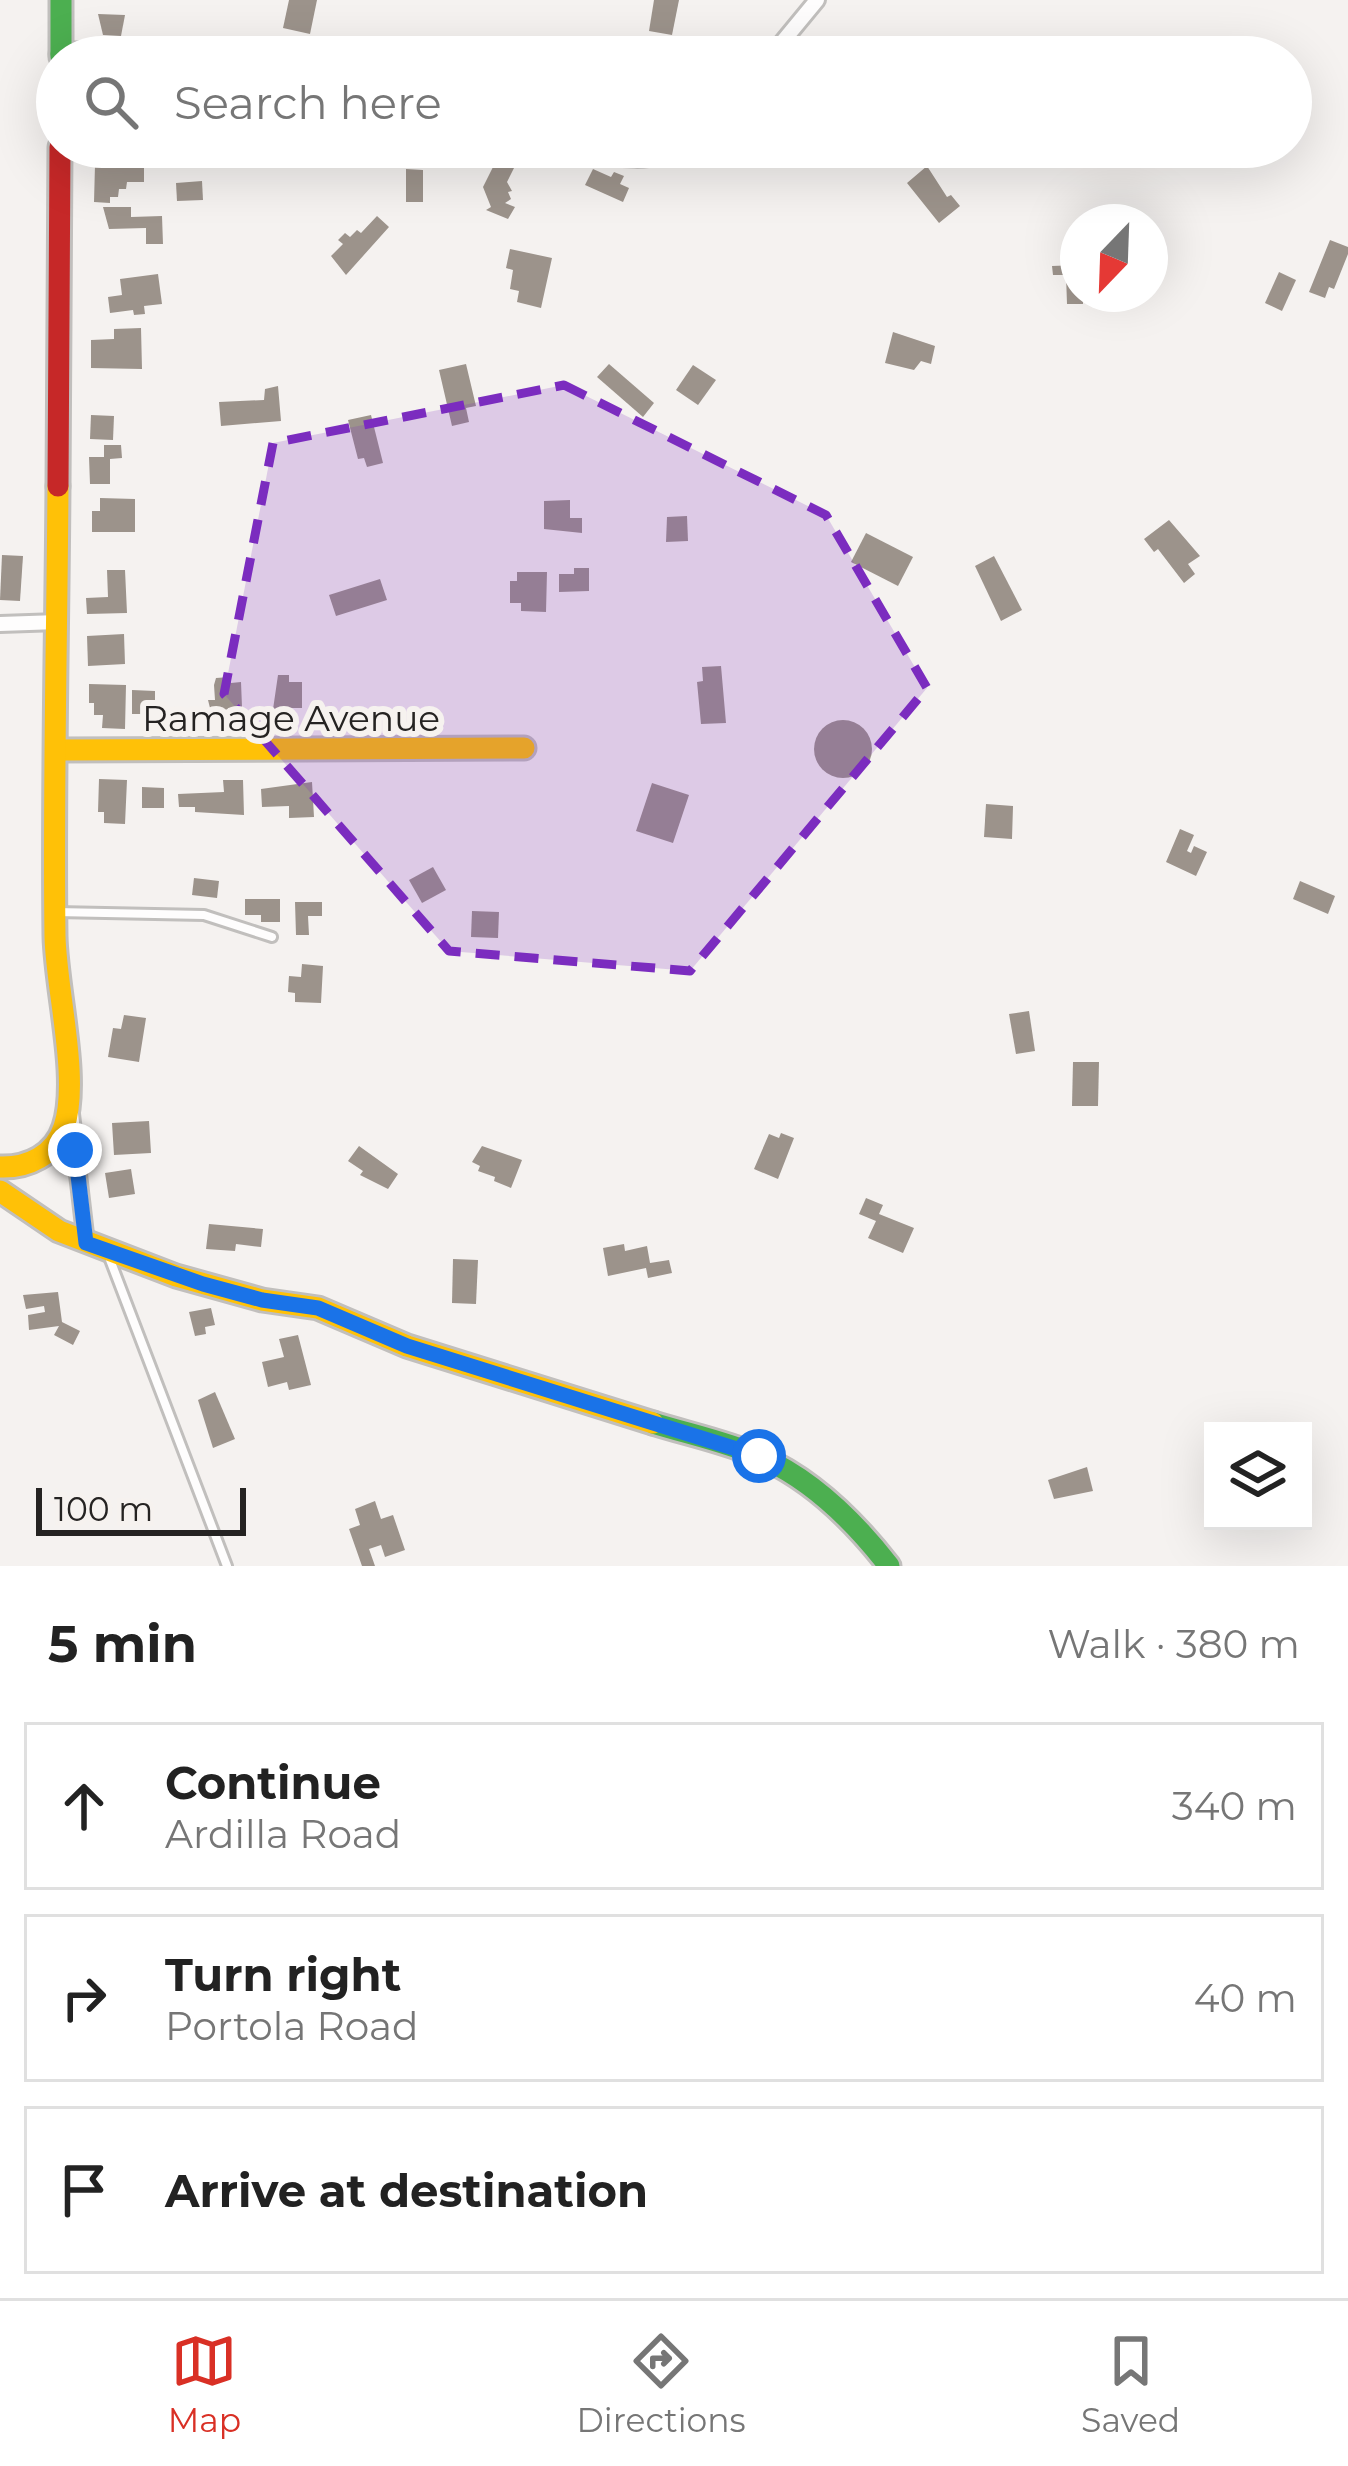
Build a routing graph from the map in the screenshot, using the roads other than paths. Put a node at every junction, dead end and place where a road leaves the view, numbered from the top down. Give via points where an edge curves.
1 (61, 0) edge
2 (817, 0) edge
3 (61, 36) edge
4 (787, 36) edge
5 (60, 168) edge
6 (58, 622) junction
7 (0, 624) edge
8 (524, 748) dead end
9 (58, 751) junction
10 (56, 912) junction
11 (272, 937) dead end
12 (70, 1103) junction
13 (0, 1167) edge
14 (0, 1191) edge
15 (96, 1246) junction
16 (227, 1566) edge
17 (889, 1566) edge

1 - 3 street
2 - 4 street
5 - 6 street
6 - 7 street
6 - 9 street
8 - 9 street, Ramage Avenue
9 - 10 street
10 - 11 lane via 204,915
10 - 12 street
12 - 13 street via 52,1150 32,1164
12 - 15 street
14 - 15 street
15 - 16 lane
15 - 17 street via 203,1284 318,1308 407,1346 759,1456 838,1506

